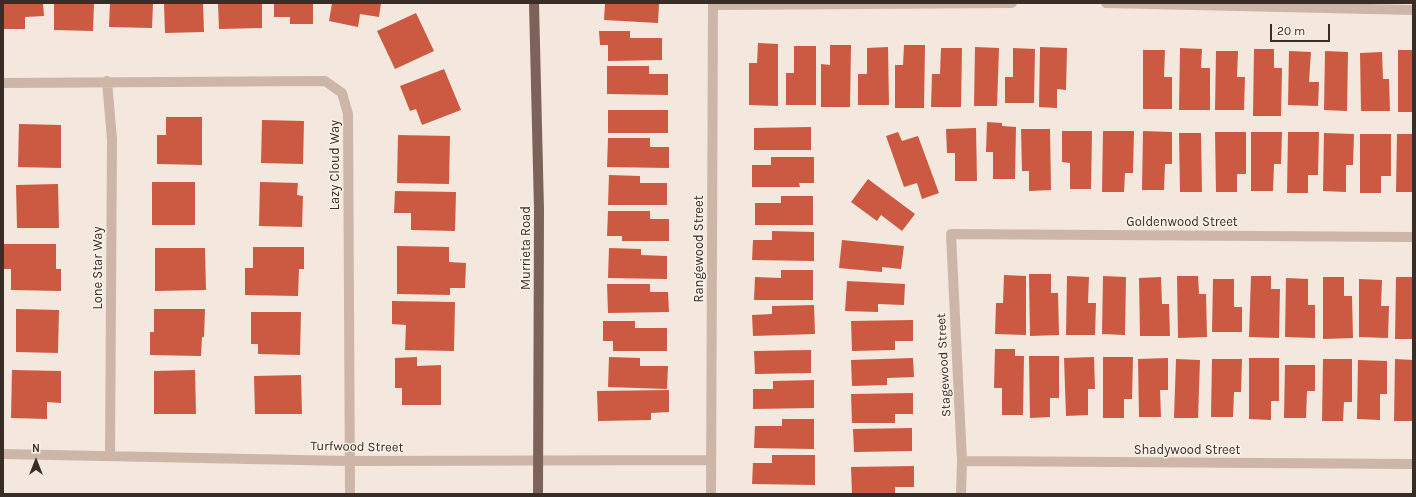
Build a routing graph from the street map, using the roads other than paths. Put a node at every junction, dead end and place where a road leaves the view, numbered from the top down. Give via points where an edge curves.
1 (534, 3) edge
2 (1012, 3) edge
3 (1106, 3) edge
4 (1413, 10) edge
5 (107, 82) junction
6 (3, 83) edge
7 (950, 234) joint
8 (1413, 237) edge
9 (3, 454) edge
10 (110, 455) junction
11 (711, 460) junction
12 (349, 461) junction
13 (537, 461) junction
14 (962, 462) junction
15 (1413, 464) edge
16 (350, 494) edge
17 (538, 494) edge
18 (711, 494) edge
19 (961, 494) edge

1 - 13 main road, Murrieta Road via 539,210
2 - 11 street, Rangewood Street via 713,5
3 - 4 street
5 - 6 street, Lazy Cloud Way
5 - 10 street, Lone Star Way via 112,140
5 - 12 street, Lazy Cloud Way via 325,82 342,93 348,114
7 - 8 street, Goldenwood Street
7 - 14 street, Stagewood Street
9 - 10 street, Turfwood Street
10 - 12 street, Turfwood Street
11 - 13 street, Turfwood Street
11 - 18 street, Rangewood Street
12 - 13 street, Turfwood Street
12 - 16 street, Lazy Cloud Way
13 - 17 main road, Murrieta Road
14 - 15 street, Shadywood Street
14 - 19 street, Stagewood Street

